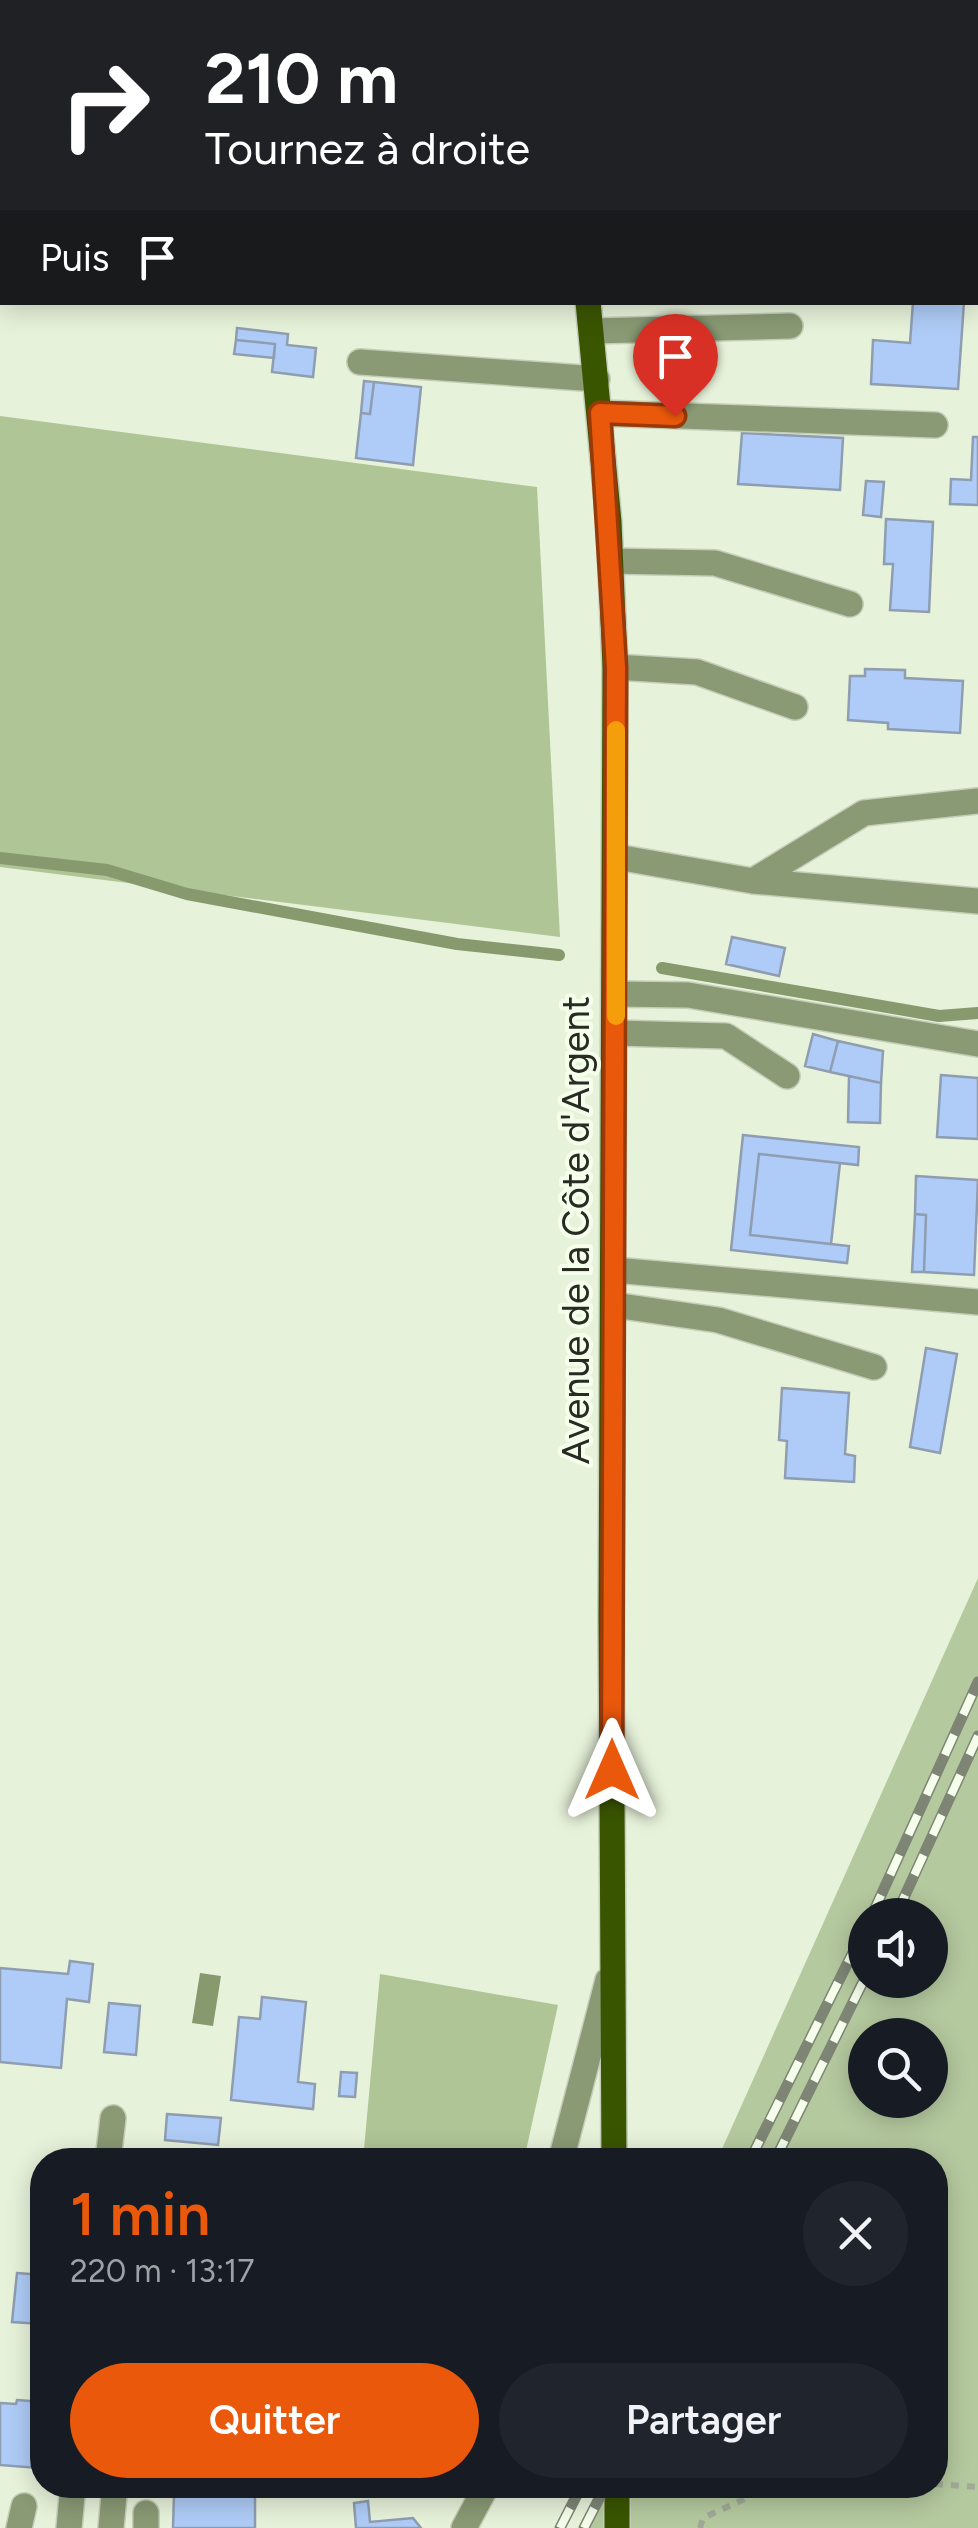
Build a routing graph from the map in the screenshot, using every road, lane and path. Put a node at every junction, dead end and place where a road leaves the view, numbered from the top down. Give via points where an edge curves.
1 (588, 305) edge
2 (790, 326) dead end
3 (592, 331) junction
4 (360, 362) dead end
5 (597, 379) junction
6 (600, 413) junction
7 (935, 425) dead end
8 (611, 561) junction
9 (850, 604) dead end
10 (616, 667) junction
11 (795, 707) dead end
12 (978, 802) edge
13 (617, 857) junction
14 (753, 881) junction
15 (978, 900) edge
16 (616, 994) junction
17 (616, 1033) junction
18 (978, 1044) edge
19 (787, 1076) dead end
20 (614, 1270) junction
21 (978, 1302) edge
22 (614, 1305) junction
23 (874, 1368) dead end
24 (614, 1960) junction
25 (113, 2118) dead end
26 (109, 2148) edge
27 (565, 2148) edge
28 (614, 2148) edge
29 (948, 2485) edge
30 (978, 2487) edge
31 (71, 2498) edge
32 (114, 2498) edge
33 (480, 2498) edge
34 (617, 2498) edge
35 (747, 2498) edge
36 (68, 2528) edge
37 (111, 2528) edge
38 (464, 2528) edge
39 (616, 2528) edge
40 (700, 2528) edge

1 - 3 main road, Avenue de la Côte d'Argent
2 - 3 street
3 - 5 main road, Avenue de la Côte d'Argent
4 - 5 street
5 - 6 main road, Avenue de la Côte d'Argent
6 - 7 street
6 - 8 main road, Avenue de la Côte d'Argent
8 - 9 street via 715,562
8 - 10 main road, Avenue de la Côte d'Argent
10 - 11 street via 697,672
10 - 13 main road, Avenue de la Côte d'Argent
12 - 14 street via 864,812
13 - 14 street
13 - 16 main road, Avenue de la Côte d'Argent
14 - 15 street
16 - 17 main road, Avenue de la Côte d'Argent
16 - 18 street via 688,995
17 - 19 street via 726,1036
17 - 20 main road, Avenue de la Côte d'Argent
20 - 21 street
20 - 22 main road, Avenue de la Côte d'Argent
22 - 23 street via 718,1320
22 - 24 main road, Avenue de la Côte d'Argent
24 - 27 street
24 - 28 main road, Avenue de la Côte d'Argent
25 - 26 street
29 - 30 path
31 - 36 street
32 - 37 street
33 - 38 street
34 - 39 main road
35 - 40 path via 703,2518

